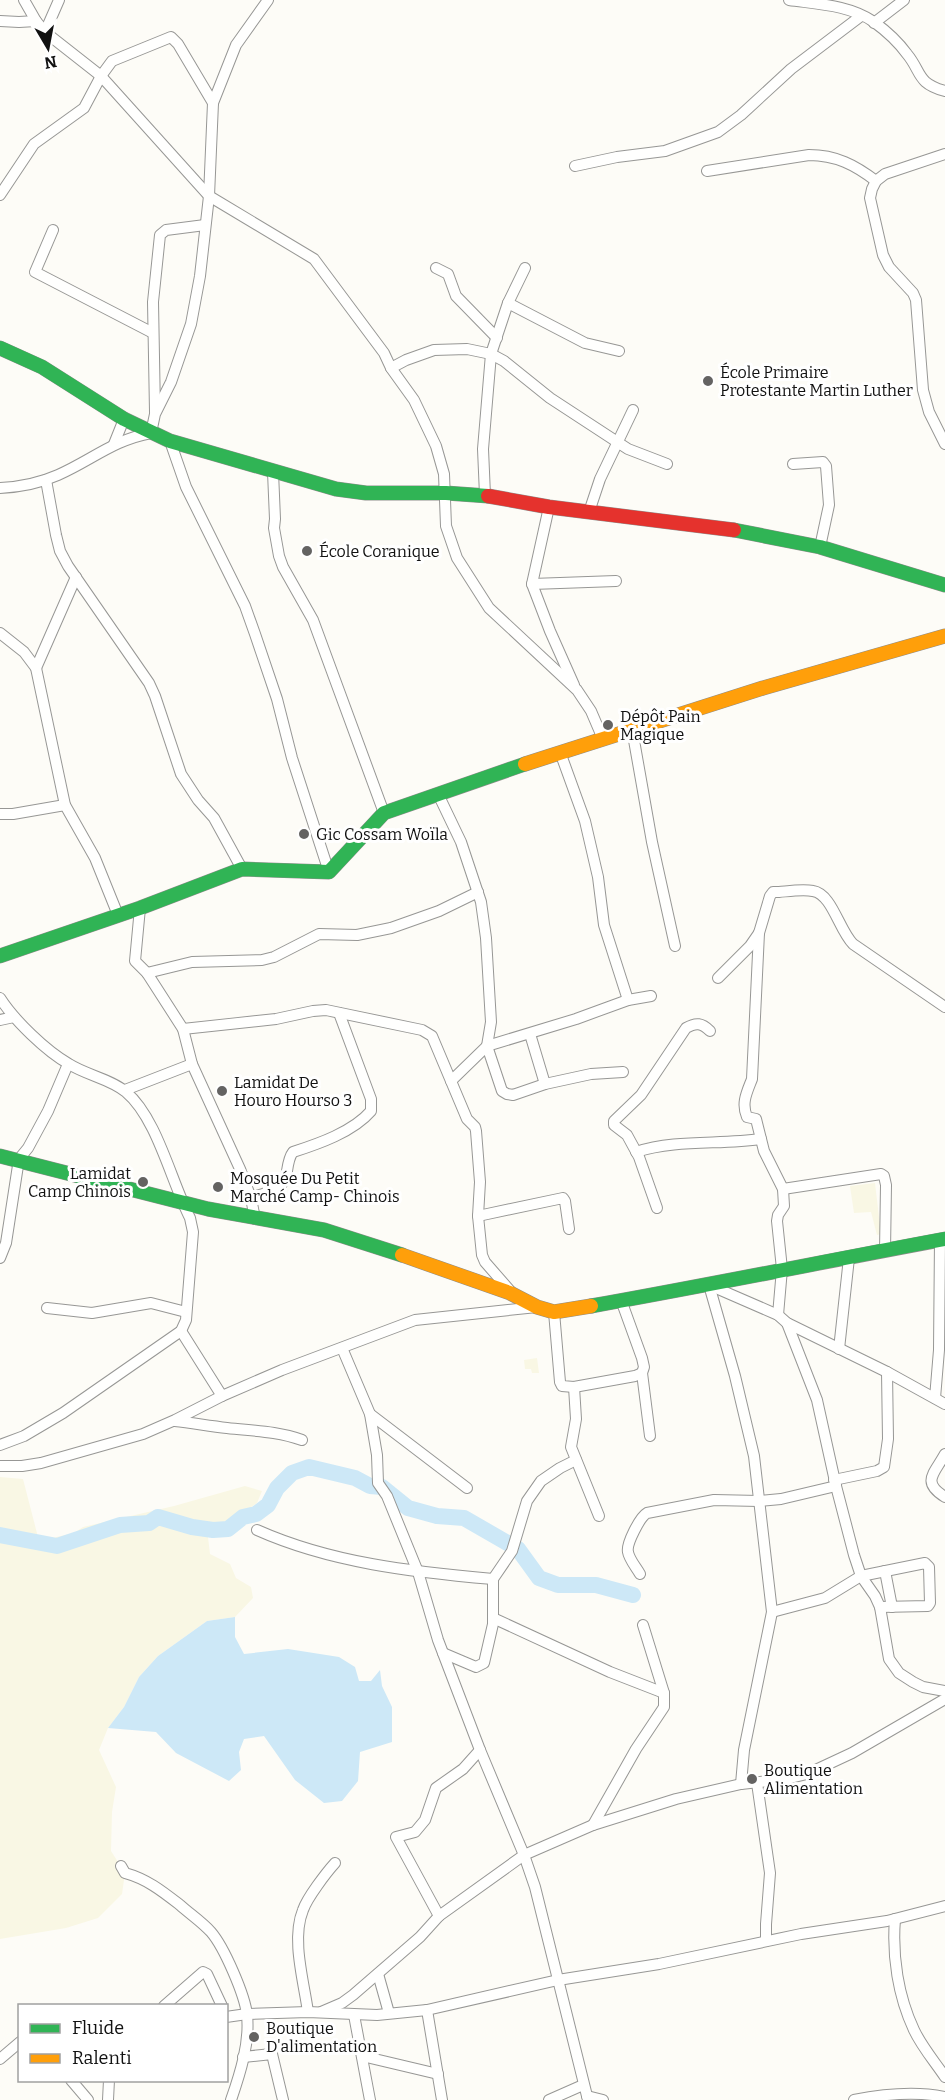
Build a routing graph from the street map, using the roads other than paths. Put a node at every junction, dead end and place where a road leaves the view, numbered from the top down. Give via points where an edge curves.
1 (24, 0) edge
2 (59, 0) edge
3 (268, 0) edge
4 (789, 0) edge
5 (904, 0) edge
6 (861, 16) junction
7 (0, 21) edge
8 (36, 21) junction
9 (874, 22) junction
10 (45, 32) junction
11 (101, 76) junction
12 (945, 91) edge
13 (213, 103) junction
14 (945, 154) edge
15 (575, 166) dead end
16 (707, 171) dead end
17 (876, 181) junction
18 (0, 195) edge
19 (208, 196) junction
20 (205, 225) junction
21 (53, 230) dead end
22 (436, 268) dead end
23 (525, 268) dead end
24 (508, 303) junction
25 (153, 333) junction
26 (496, 338) junction
27 (0, 348) edge
28 (619, 351) dead end
29 (490, 354) junction
30 (391, 368) junction
31 (633, 410) dead end
32 (155, 414) junction
33 (124, 419) junction
34 (151, 433) junction
35 (171, 441) junction
36 (618, 442) junction
37 (114, 444) junction
38 (945, 444) edge
39 (666, 464) dead end
40 (793, 464) dead end
41 (273, 472) junction
42 (46, 480) junction
43 (0, 488) edge
44 (446, 493) junction
45 (485, 495) junction
46 (549, 507) junction
47 (589, 512) junction
48 (820, 547) junction
49 (76, 577) junction
50 (616, 581) dead end
51 (532, 584) junction
52 (945, 585) edge
53 (0, 634) edge
54 (945, 636) edge
55 (36, 668) junction
56 (577, 690) junction
57 (632, 729) junction
58 (603, 739) junction
59 (560, 752) junction
60 (438, 795) junction
61 (65, 805) junction
62 (384, 813) junction
63 (0, 814) edge
64 (243, 869) junction
65 (329, 872) junction
66 (478, 892) junction
67 (140, 908) junction
68 (118, 915) junction
69 (759, 933) junction
70 (675, 946) dead end
71 (0, 956) edge
72 (147, 973) junction
73 (718, 978) dead end
74 (651, 996) dead end
75 (0, 998) edge
76 (628, 1000) junction
77 (945, 1007) edge
78 (339, 1013) junction
79 (14, 1017) junction
80 (0, 1020) edge
81 (183, 1029) junction
82 (710, 1030) dead end
83 (530, 1034) junction
84 (487, 1046) junction
85 (68, 1064) junction
86 (192, 1064) junction
87 (623, 1072) dead end
88 (451, 1081) junction
89 (545, 1084) junction
90 (125, 1090) junction
91 (761, 1139) junction
92 (636, 1152) junction
93 (0, 1156) edge
94 (19, 1159) junction
95 (783, 1189) junction
96 (250, 1198) junction
97 (182, 1202) junction
98 (657, 1208) dead end
99 (478, 1216) junction
100 (255, 1219) junction
101 (569, 1229) dead end
102 (943, 1240) edge
103 (885, 1251) junction
104 (0, 1258) edge
105 (849, 1258) junction
106 (782, 1269) junction
107 (709, 1285) junction
108 (515, 1296) junction
109 (621, 1300) junction
110 (537, 1307) junction
111 (47, 1308) dead end
112 (186, 1312) junction
113 (555, 1312) junction
114 (782, 1319) junction
115 (181, 1331) junction
116 (342, 1348) junction
117 (839, 1349) junction
118 (887, 1372) junction
119 (642, 1373) junction
120 (574, 1387) junction
121 (222, 1396) junction
122 (935, 1398) junction
123 (945, 1404) edge
124 (370, 1414) junction
125 (175, 1420) junction
126 (650, 1436) dead end
127 (302, 1440) dead end
128 (0, 1445) edge
129 (945, 1454) edge
130 (576, 1460) junction
131 (0, 1466) edge
132 (835, 1483) junction
133 (467, 1488) dead end
134 (945, 1497) edge
135 (759, 1501) junction
136 (599, 1516) dead end
137 (257, 1530) dead end
138 (885, 1571) junction
139 (418, 1572) junction
140 (640, 1574) dead end
141 (861, 1576) junction
142 (494, 1579) junction
143 (880, 1607) junction
144 (892, 1607) junction
145 (772, 1612) junction
146 (493, 1618) junction
147 (643, 1625) dead end
148 (443, 1653) junction
149 (945, 1691) edge
150 (664, 1693) junction
151 (945, 1699) edge
152 (480, 1750) junction
153 (757, 1783) junction
154 (741, 1784) junction
155 (593, 1826) junction
156 (524, 1855) junction
157 (335, 1863) dead end
158 (121, 1866) dead end
159 (945, 1906) edge
160 (439, 1917) junction
161 (895, 1919) junction
162 (766, 1941) junction
163 (378, 1974) junction
164 (558, 1980) junction
165 (166, 2004) edge
166 (221, 2004) edge
167 (428, 2010) junction
168 (308, 2012) junction
169 (320, 2013) junction
170 (389, 2013) junction
171 (247, 2014) junction
172 (354, 2015) junction
173 (228, 2017) edge
174 (18, 2044) edge
175 (362, 2056) junction
176 (243, 2057) junction
177 (0, 2059) edge
178 (438, 2074) junction
179 (945, 2077) edge
180 (73, 2082) edge
181 (109, 2082) edge
182 (583, 2085) junction
183 (945, 2097) edge
184 (587, 2098) edge
185 (88, 2100) edge
186 (108, 2100) edge
187 (231, 2100) edge
188 (282, 2100) edge
189 (370, 2100) edge
190 (442, 2100) edge
191 (549, 2100) edge
192 (603, 2100) edge
193 (854, 2100) edge

1 - 8 street
2 - 10 street
3 - 13 street via 236,45
4 - 6 street via 836,7
5 - 9 street
6 - 9 street
6 - 15 street via 718,132 664,151
7 - 8 street
8 - 10 street
9 - 12 street via 908,54 921,78
10 - 11 street
11 - 13 street via 112,61 171,37
11 - 18 street via 84,108 34,144
11 - 19 street
13 - 19 street
14 - 17 street via 885,174
16 - 17 street via 820,155 857,166
17 - 38 street via 870,198 883,255 914,293 923,390
19 - 20 street
19 - 30 street via 314,259
20 - 25 street via 166,230 160,235
20 - 32 street via 191,324
21 - 25 street via 34,272
22 - 26 street via 448,274 456,296
23 - 24 street
24 - 26 street
24 - 28 street via 585,343
25 - 32 street
26 - 29 street
27 - 33 street via 42,367
29 - 30 street via 467,349 434,350
29 - 36 street
29 - 45 street via 483,450
30 - 44 street via 425,421 441,461
31 - 36 street
32 - 34 street
33 - 34 street
33 - 37 street
34 - 35 street
34 - 37 street
35 - 41 street
35 - 65 street via 186,487 245,606 278,699 292,758
36 - 39 street
36 - 47 street
37 - 42 street
40 - 48 street via 823,462 826,466 829,505
41 - 44 street via 366,493
41 - 62 street via 274,528 279,555 313,620
42 - 43 street
42 - 49 street via 60,551
44 - 45 street
44 - 56 street via 449,536 457,558 482,598
45 - 46 street
46 - 47 street
46 - 51 street
47 - 48 street via 738,531
48 - 52 street
49 - 55 street
49 - 64 street via 148,683 181,774 214,818
50 - 51 street
51 - 56 street
53 - 55 street via 24,652
54 - 57 street
55 - 61 street
56 - 58 street
57 - 58 street
57 - 70 street
58 - 59 street
59 - 60 street
59 - 76 street via 585,821 604,925
60 - 62 street
60 - 66 street via 461,842
61 - 63 street
61 - 68 street via 95,858
62 - 65 street
64 - 65 street
64 - 67 street
66 - 72 street via 391,928 357,935 320,934 274,957 192,962
66 - 84 street via 486,938 491,1022
67 - 68 street
67 - 72 street via 135,961
68 - 71 street
69 - 73 street
69 - 77 street via 774,892 821,893 853,944
69 - 91 street via 752,1080 744,1106 747,1117 756,1119
72 - 81 street
74 - 76 street
75 - 79 street
76 - 83 street
78 - 81 street via 313,1011
78 - 88 street via 428,1033
78 - 96 street via 371,1099 371,1111 349,1128 293,1152 284,1184
79 - 80 street
79 - 85 street
81 - 86 street
82 - 92 street via 698,1024 686,1028 641,1095 614,1121
83 - 84 street
83 - 89 street
84 - 88 street
84 - 89 street via 502,1091 507,1095
85 - 90 street
85 - 94 street via 48,1111
86 - 90 street
86 - 96 street
87 - 89 street
88 - 99 street via 476,1131
90 - 97 street via 146,1115
91 - 92 street
91 - 95 street
92 - 98 street
93 - 94 street
94 - 97 street
94 - 104 street via 6,1243
95 - 103 street via 881,1174 886,1185
95 - 106 street via 784,1206 777,1221
96 - 100 street
97 - 100 street
97 - 112 street via 193,1232
99 - 101 street via 563,1198
99 - 108 street via 482,1256
100 - 108 street via 324,1230
102 - 103 street
102 - 122 street
103 - 105 street
105 - 106 street
105 - 117 street
106 - 107 street
106 - 114 street
107 - 109 street
107 - 114 street
107 - 135 street via 747,1421
108 - 110 street
109 - 113 street
109 - 119 street via 642,1358
110 - 113 street
110 - 116 street via 415,1320
111 - 112 street via 92,1313 151,1303
112 - 115 street
113 - 120 street via 560,1382 562,1386
114 - 117 street
114 - 132 street via 817,1400
115 - 121 street
115 - 128 street via 71,1408 24,1436
116 - 121 street
116 - 124 street
117 - 118 street
118 - 122 street
118 - 132 street via 888,1439 884,1467
119 - 120 street
119 - 126 street
120 - 130 street via 576,1419 571,1447
121 - 125 street
122 - 123 street
124 - 133 street
124 - 139 street via 378,1483
125 - 127 street via 268,1431
125 - 131 street via 143,1434 41,1463
129 - 134 street via 931,1486
130 - 136 street
130 - 142 street via 541,1481 530,1494 512,1551
132 - 135 street via 781,1499
132 - 141 street
135 - 140 street via 714,1500 647,1513 628,1546
135 - 145 street
137 - 139 street via 300,1548
138 - 141 street
138 - 144 street
138 - 144 street via 925,1563 930,1571 928,1606
139 - 142 street
139 - 148 street
141 - 143 street
141 - 145 street via 825,1598
142 - 146 street
143 - 144 street
143 - 149 street via 893,1666 923,1687
145 - 154 street via 744,1750
146 - 148 street via 486,1659 481,1666
146 - 150 street
147 - 150 street
148 - 152 street
150 - 155 street via 664,1707
151 - 153 street via 826,1766 796,1777
152 - 156 street
152 - 160 street via 463,1769 436,1788 425,1820 415,1832 396,1837
153 - 154 street
153 - 162 street via 771,1880
154 - 155 street via 676,1799
155 - 156 street
156 - 160 street
156 - 164 street
157 - 168 street via 303,1910 298,1933
158 - 171 street via 125,1873 154,1885 218,1940
159 - 161 street
160 - 163 street
161 - 162 street
161 - 179 street via 901,1994 915,2031
162 - 164 street
163 - 169 street via 342,2003
163 - 170 street
164 - 167 street
164 - 182 street
165 - 166 street via 203,1972
167 - 170 street
167 - 178 street
168 - 169 street
168 - 171 street
169 - 172 street
170 - 172 street
171 - 173 street
171 - 176 street
172 - 175 street
174 - 177 street
175 - 178 street
175 - 189 street
176 - 187 street
176 - 188 street via 272,2054
178 - 190 street
180 - 185 street
181 - 186 street
182 - 184 street
182 - 191 street
183 - 193 street via 909,2094
184 - 192 street

